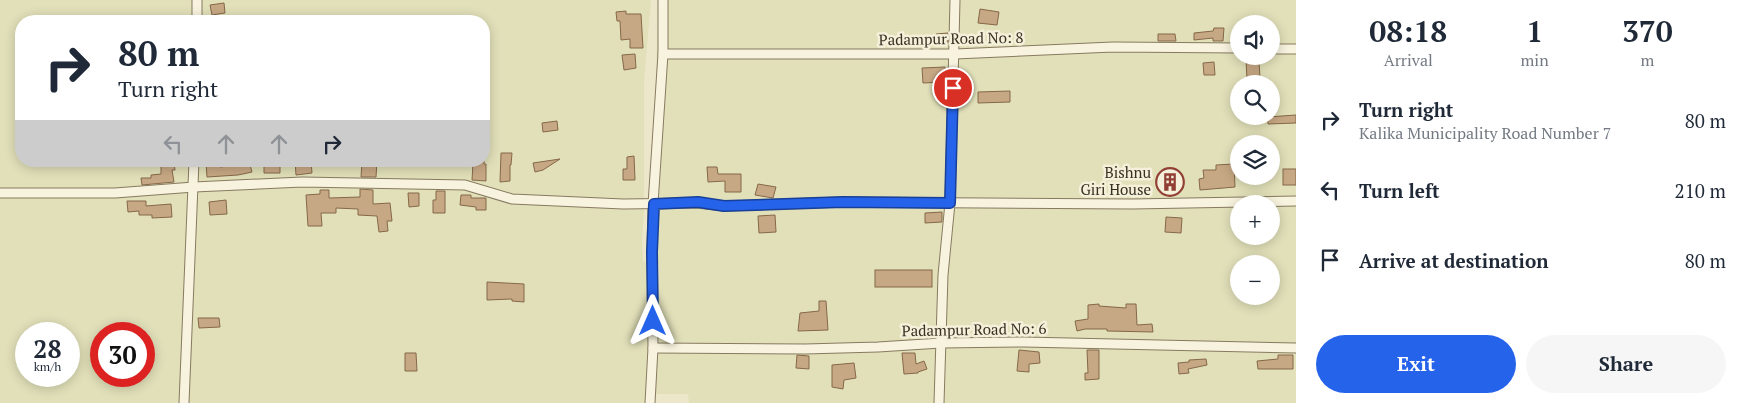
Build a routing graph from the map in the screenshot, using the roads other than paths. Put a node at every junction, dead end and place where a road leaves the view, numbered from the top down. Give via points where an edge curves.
1 (197, 0) edge
2 (663, 0) edge
3 (956, 0) edge
4 (197, 15) edge
5 (1230, 48) edge
6 (1280, 49) edge
7 (1296, 50) edge
8 (663, 54) junction
9 (955, 54) junction
10 (194, 167) edge
11 (194, 187) junction
12 (0, 193) edge
13 (1296, 201) edge
14 (950, 203) junction
15 (654, 204) junction
16 (941, 343) junction
17 (653, 348) junction
18 (1296, 348) edge
19 (184, 403) edge
20 (650, 403) edge
21 (939, 403) edge

1 - 4 street
2 - 8 street
3 - 9 street
5 - 9 street, Padampur Road No: 8 via 1113,47
6 - 7 street
8 - 9 street, Padampur Road No: 8
8 - 15 street
9 - 14 street
10 - 11 street
11 - 12 street via 115,193
11 - 15 street via 302,182 464,185 512,199
11 - 19 street
13 - 14 street
14 - 15 street
14 - 16 street
15 - 17 street
16 - 17 street, Padampur Road No: 6 via 805,349
16 - 18 street, Padampur Road No: 6 via 1071,342
16 - 21 street
17 - 20 street

